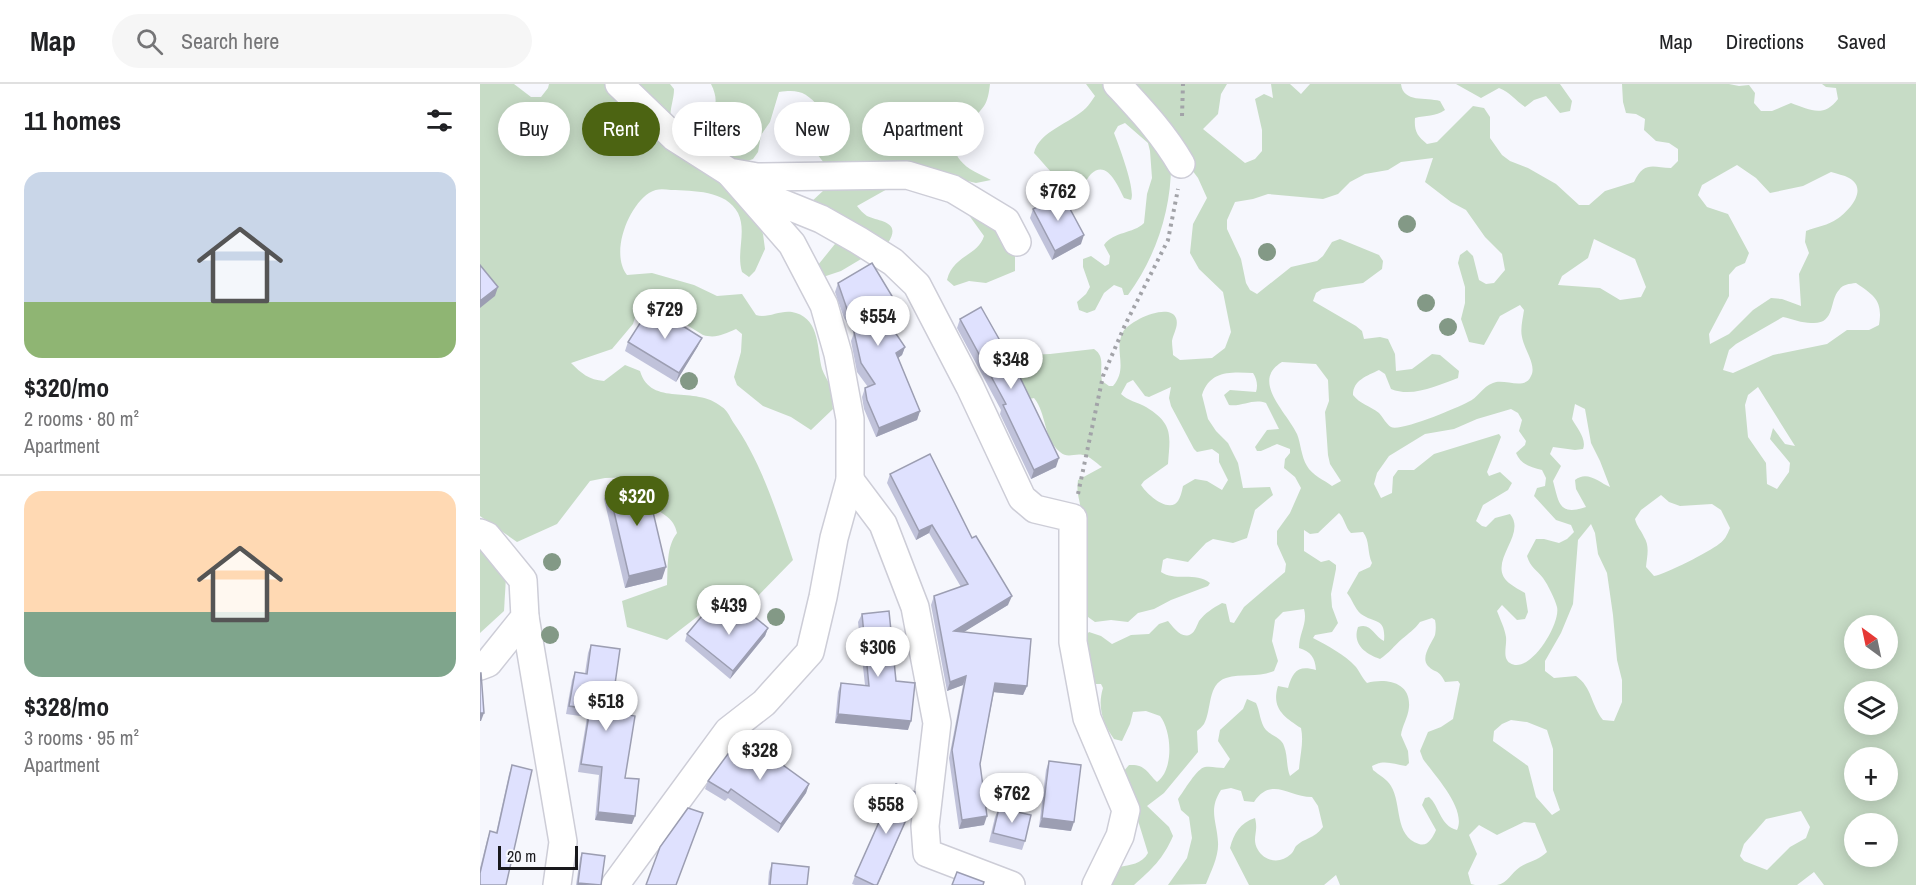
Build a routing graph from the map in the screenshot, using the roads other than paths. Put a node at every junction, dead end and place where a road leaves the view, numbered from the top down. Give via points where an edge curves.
1 (619, 84) edge
2 (1117, 84) edge
3 (1181, 164) dead end
4 (729, 172) junction
5 (1017, 242) dead end
6 (850, 480) junction
7 (480, 532) edge
8 (525, 617) junction
9 (480, 666) edge
10 (557, 885) edge
11 (615, 885) edge
12 (1011, 885) edge
13 (1096, 885) edge

1 - 4 street via 675,137
2 - 3 street via 1153,122
4 - 5 street via 757,177 907,175 954,189 1006,221
4 - 6 street via 792,244 824,305 838,354 849,419
4 - 13 street via 779,202 858,240 893,262 917,285 1022,498 1035,509 1073,518 1073,642 1087,718 1126,810 1120,836
6 - 11 street via 810,651 765,703 728,731
6 - 12 street via 883,524 915,607 937,723 925,826 927,853
7 - 8 street via 523,580
8 - 9 street via 488,663
8 - 10 street via 563,842

